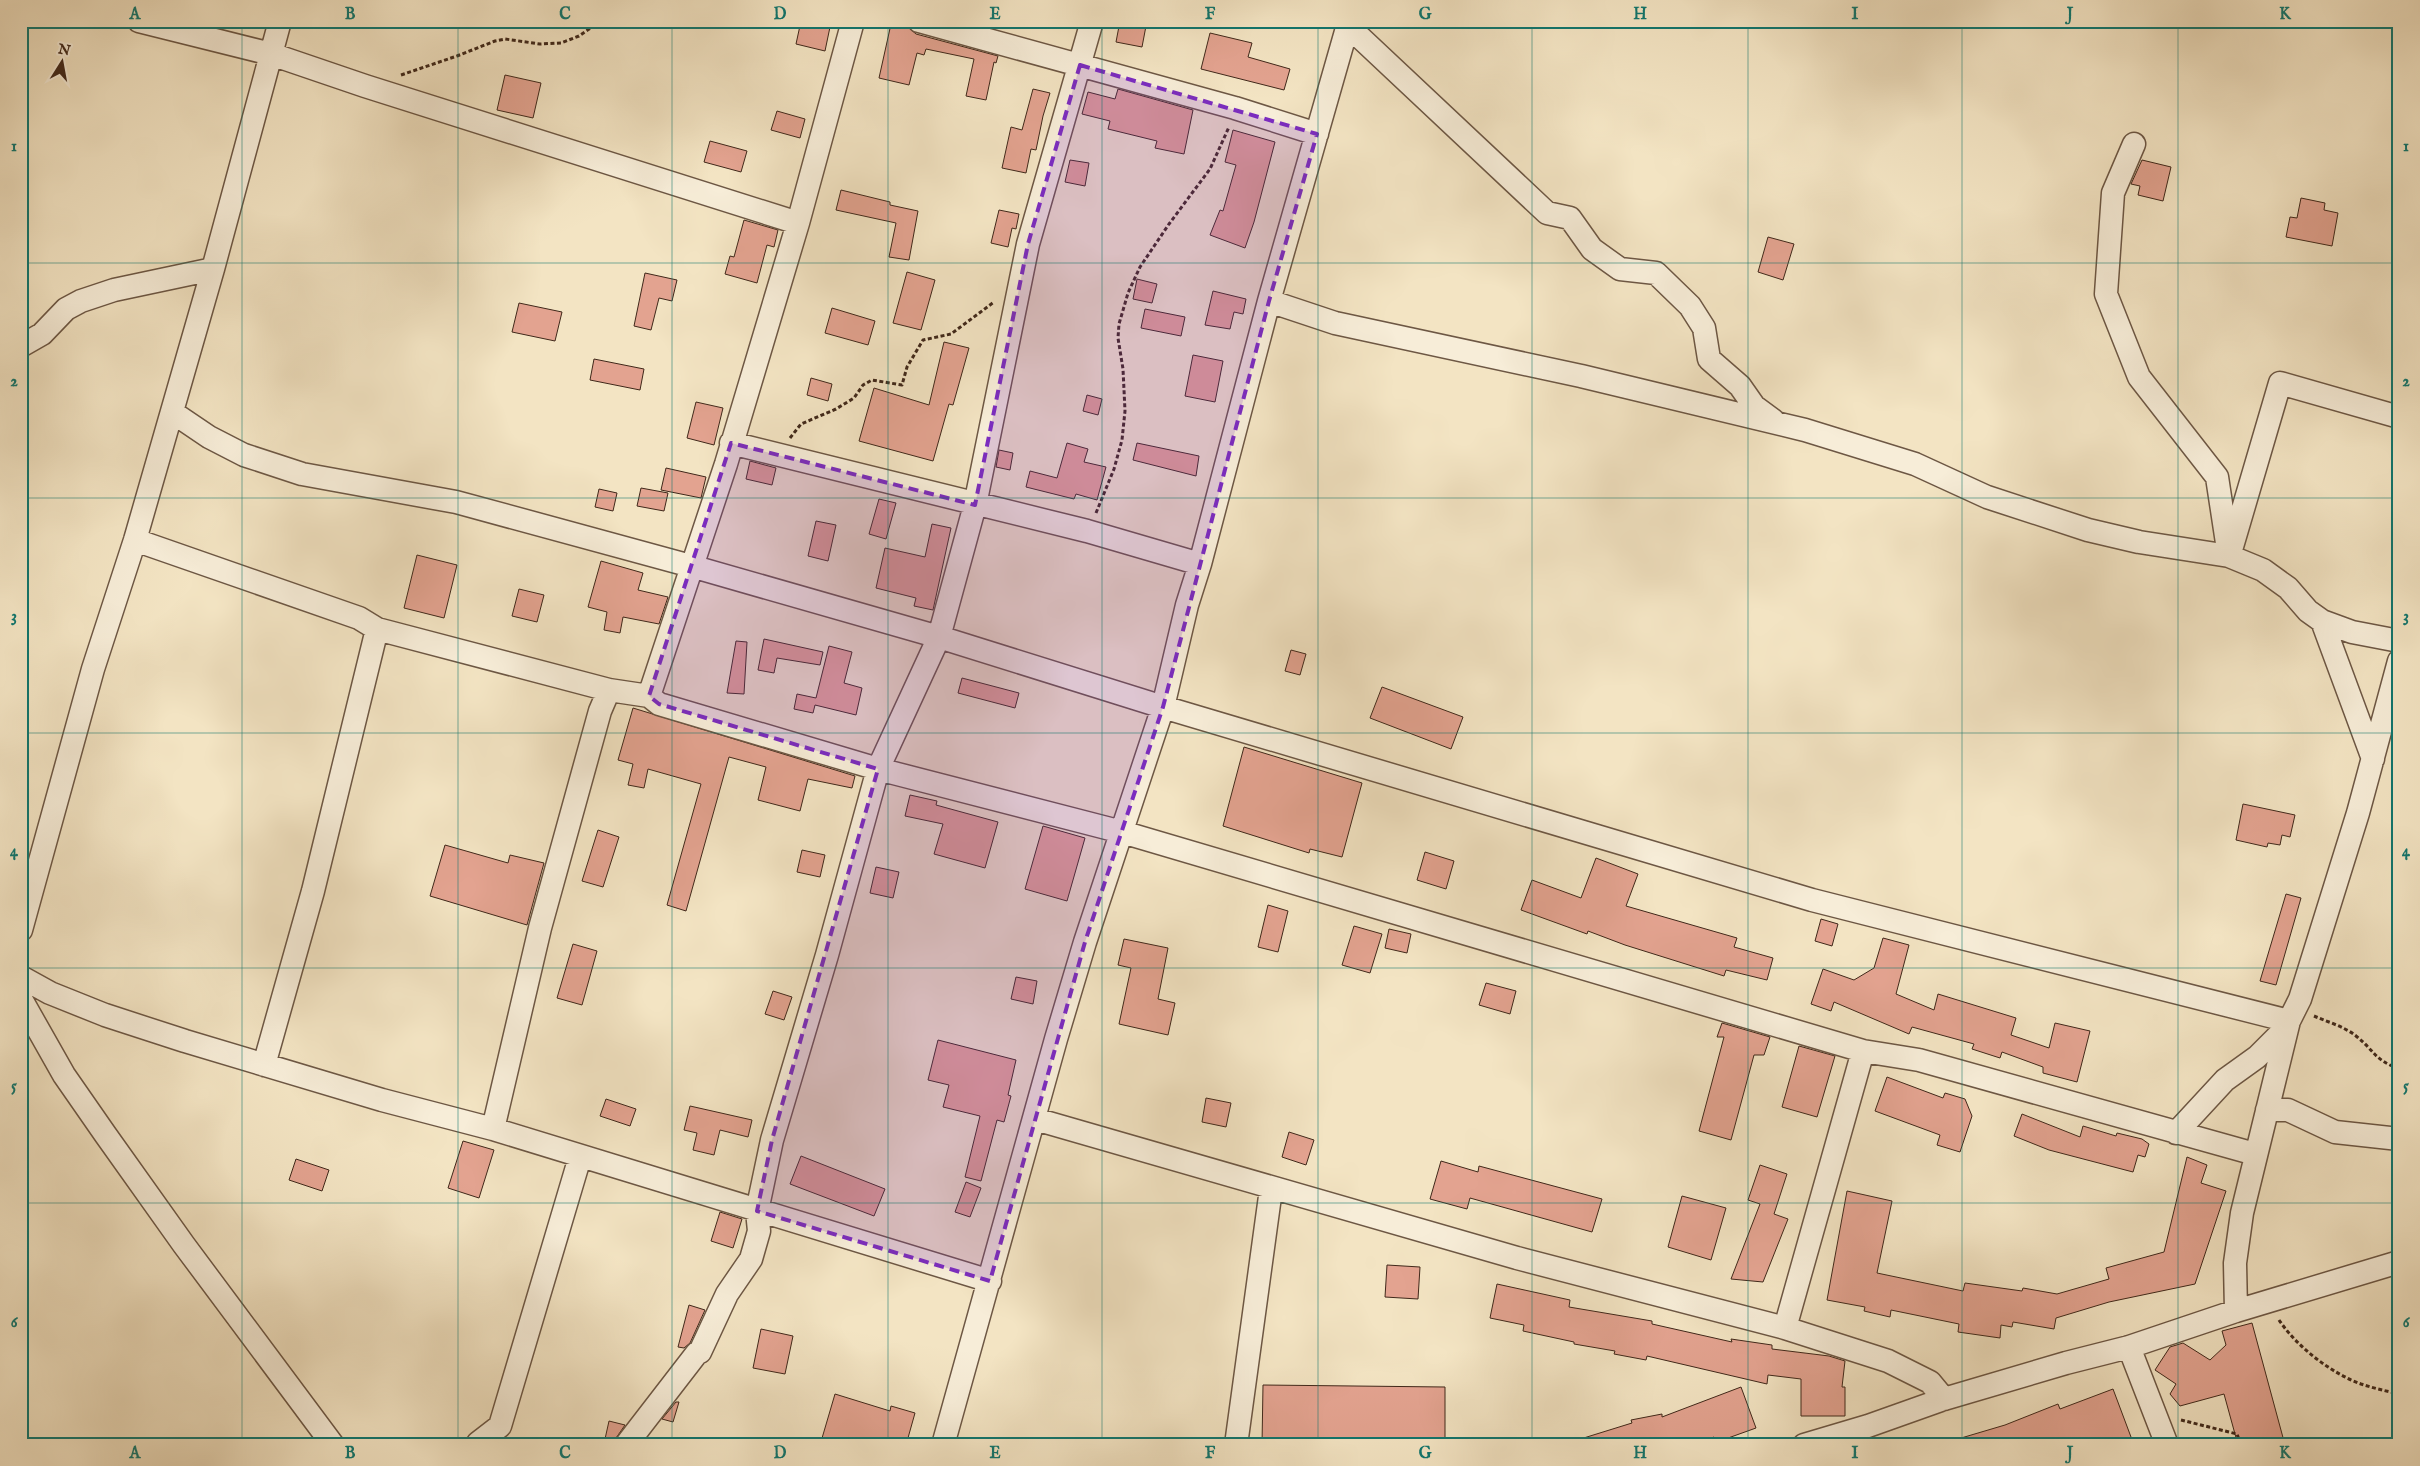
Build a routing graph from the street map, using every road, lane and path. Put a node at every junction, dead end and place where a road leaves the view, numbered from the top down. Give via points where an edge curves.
1 (139, 21) edge
2 (280, 21) edge
3 (601, 21) edge
4 (853, 21) edge
5 (919, 21) edge
6 (1092, 21) edge
7 (1348, 24) edge
8 (271, 54) junction
9 (1080, 64) junction
10 (398, 76) dead end
11 (1255, 114) junction
12 (1317, 134) junction
13 (2134, 144) dead end
14 (798, 223) junction
15 (213, 269) junction
16 (1002, 298) dead end
17 (1269, 301) junction
18 (21, 346) edge
19 (172, 412) junction
20 (2399, 417) edge
21 (1778, 423) junction
22 (731, 443) junction
23 (782, 456) junction
24 (975, 505) junction
25 (1087, 531) junction
26 (135, 540) junction
27 (2229, 556) junction
28 (1200, 564) junction
29 (691, 566) junction
30 (2322, 621) junction
31 (376, 629) junction
32 (940, 637) junction
33 (2399, 641) edge
34 (2399, 661) edge
35 (609, 690) junction
36 (649, 696) junction
37 (1163, 707) junction
38 (2373, 759) junction
39 (878, 769) junction
40 (1122, 832) junction
41 (21, 930) edge
42 (21, 977) edge
43 (21, 999) edge
44 (2291, 1018) junction
45 (1863, 1051) junction
46 (264, 1065) junction
47 (2399, 1069) edge
48 (2267, 1110) junction
49 (1035, 1119) junction
50 (493, 1129) junction
51 (2176, 1133) junction
52 (2399, 1139) edge
53 (2255, 1154) junction
54 (580, 1157) junction
55 (1271, 1189) junction
56 (758, 1211) junction
57 (2399, 1262) edge
58 (990, 1281) junction
59 (2267, 1302) junction
60 (2236, 1311) junction
61 (1785, 1328) junction
62 (2128, 1347) junction
63 (2399, 1394) edge
64 (1944, 1399) junction
65 (2156, 1414) junction
66 (478, 1443) dead end
67 (333, 1445) edge
68 (626, 1445) edge
69 (943, 1445) edge
70 (1236, 1445) edge
71 (1804, 1445) edge
72 (2168, 1445) edge
73 (2241, 1445) edge

1 - 8 street
2 - 8 street
3 - 10 path via 579,36 561,42 495,41
4 - 14 street
5 - 9 street
6 - 9 street
7 - 12 street
7 - 21 street via 1547,213 1570,218 1592,249 1620,270 1656,273 1690,306 1700,321 1709,359 1740,386 1754,406
8 - 14 street
8 - 15 street
9 - 11 street
9 - 24 street via 1028,244
11 - 12 street
11 - 25 path via 1230,125 1210,169 1168,224 1140,267 1128,293 1118,338 1125,411 1122,440 1103,497
12 - 17 street
13 - 27 street via 2113,193 2106,294 2140,377 2217,477
14 - 22 street
15 - 18 street via 114,290 81,301 66,308 42,334
15 - 19 street
16 - 23 path via 951,334 923,340 907,367 902,385 872,380 854,398 801,424 792,433
17 - 21 street via 1336,323
17 - 28 street
19 - 26 street
19 - 29 street via 208,437 244,455 302,474 456,502
20 - 27 street via 2280,383
21 - 27 street via 1915,464 1987,497 2088,530 2139,542
22 - 23 street
22 - 29 street
23 - 24 street
24 - 25 street
24 - 32 street
25 - 28 street
26 - 31 street via 358,618
26 - 41 street via 93,669
27 - 30 street via 2263,570 2288,588 2308,611
28 - 37 street
29 - 32 street
29 - 36 street
30 - 33 street via 2352,632
30 - 38 street
31 - 35 street
31 - 46 street via 313,891
32 - 37 street
32 - 39 street
34 - 38 street
35 - 36 street
35 - 50 street via 600,711 540,928
36 - 39 street via 659,704
37 - 40 street
37 - 44 street via 1812,900
38 - 44 street
39 - 40 street
39 - 56 street via 772,1140
40 - 45 street
40 - 49 street via 1082,951
42 - 46 street via 50,993 105,1015
43 - 67 street via 64,1075 104,1134
44 - 47 path via 2348,1031 2376,1058
44 - 48 street
44 - 51 street via 2257,1057 2225,1080
45 - 51 street via 1919,1060
45 - 61 street
46 - 50 street
48 - 52 street via 2288,1110 2335,1132
48 - 53 street
49 - 55 street
49 - 58 street
50 - 54 street
51 - 53 street
53 - 60 street via 2237,1242
54 - 56 street
54 - 66 street via 500,1426
55 - 61 street
55 - 70 street
56 - 58 street
56 - 68 street via 759,1231 751,1259 727,1294 700,1352
57 - 59 street
58 - 69 street
59 - 60 street
59 - 63 path via 2290,1336 2308,1352 2360,1384
60 - 62 street
61 - 64 street via 1888,1361 1930,1382
62 - 64 street
62 - 65 street
64 - 71 street
65 - 72 street
65 - 73 path via 2237,1434

